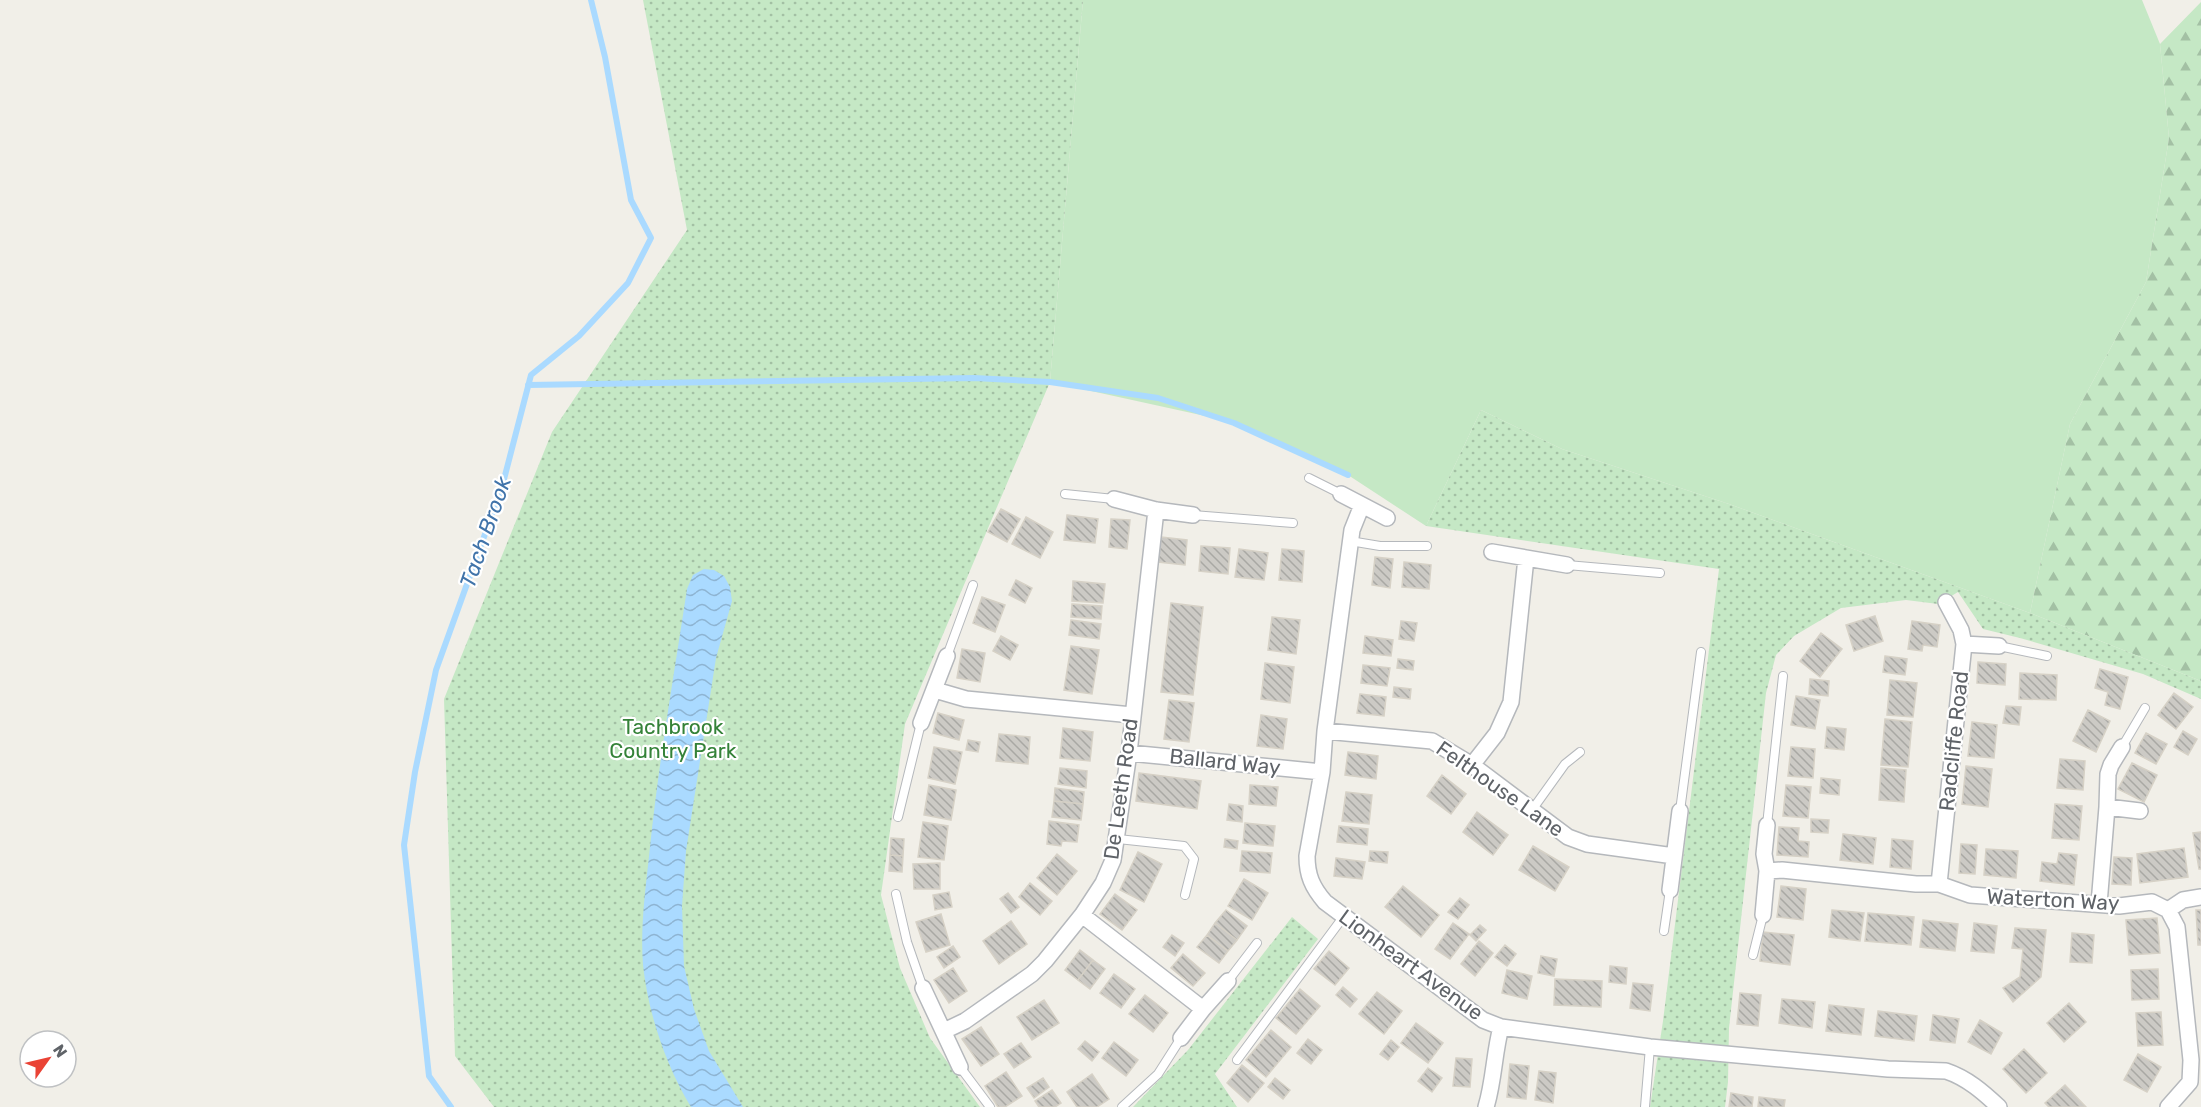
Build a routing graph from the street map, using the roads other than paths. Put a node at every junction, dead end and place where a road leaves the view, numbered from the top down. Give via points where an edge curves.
1 (1309, 478) dead end
2 (1065, 494) dead end
3 (1341, 494) joint
4 (1114, 499) joint
5 (1362, 505) junction
6 (1156, 510) junction
7 (1193, 515) joint
8 (1387, 518) dead end
9 (1293, 524) dead end
10 (1350, 541) junction
11 (1427, 546) dead end
12 (1492, 552) dead end
13 (1526, 558) junction
14 (1567, 565) joint
15 (1660, 573) dead end
16 (974, 585) dead end
17 (1946, 602) dead end
18 (1964, 644) junction
19 (2000, 646) joint
20 (1701, 652) dead end
21 (947, 656) joint
22 (2047, 656) dead end
23 (1783, 676) dead end
24 (935, 690) junction
25 (2145, 708) dead end
26 (1132, 715) junction
27 (921, 723) joint
28 (1325, 731) junction
29 (2122, 747) joint
30 (1580, 752) dead end
31 (1129, 753) junction
32 (1472, 765) junction
33 (1322, 772) junction
34 (2107, 807) junction
35 (1532, 810) junction
36 (2140, 811) dead end
37 (1680, 812) joint
38 (898, 818) dead end
39 (1767, 825) joint
40 (1118, 839) junction
41 (1674, 856) junction
42 (1767, 871) junction
43 (1939, 884) junction
44 (1670, 890) joint
45 (896, 894) dead end
46 (1185, 895) dead end
47 (2201, 897) edge
48 (2099, 904) junction
49 (2168, 910) junction
50 (1082, 915) junction
51 (1763, 915) joint
52 (1344, 916) junction
53 (1664, 931) dead end
54 (1257, 943) dead end
55 (1753, 955) dead end
56 (1228, 981) joint
57 (923, 988) joint
58 (1203, 1009) junction
59 (1501, 1027) junction
60 (944, 1031) junction
61 (1181, 1038) joint
62 (1650, 1047) junction
63 (1238, 1060) dead end
64 (960, 1067) joint
65 (2195, 1084) edge
66 (990, 1107) edge
67 (1122, 1107) edge
68 (1486, 1107) edge
69 (1646, 1107) edge
70 (1999, 1107) edge
71 (2168, 1107) edge

1 - 3 lane
2 - 4 lane
3 - 5 street
4 - 6 street
5 - 8 street
5 - 10 street, Lionheart Avenue
6 - 7 street
6 - 26 street, De Leeth Road
7 - 9 lane
10 - 11 lane via 1380,546
10 - 28 street, Lionheart Avenue
12 - 13 street
13 - 14 street
13 - 32 street via 1510,702 1497,733
14 - 15 lane
16 - 21 lane
17 - 18 street, Radcliffe Road
18 - 19 street
18 - 43 street, Radcliffe Road
19 - 22 lane
20 - 37 lane
21 - 24 street
23 - 39 lane
24 - 26 street via 966,699
24 - 27 street
25 - 29 lane
26 - 31 street, De Leeth Road
27 - 38 lane
28 - 32 street, Felthouse Lane via 1432,741
28 - 33 street, Lionheart Avenue
29 - 34 street via 2108,774
30 - 35 lane via 1565,764
31 - 33 street, Ballard Way
31 - 40 street, De Leeth Road
32 - 35 street, Felthouse Lane
33 - 52 street, Lionheart Avenue via 1307,869 1316,892
34 - 36 street
34 - 48 street
35 - 41 street, Felthouse Lane via 1568,837 1587,844
37 - 41 street
39 - 42 street
40 - 46 lane via 1184,846 1194,859
40 - 50 street, De Leeth Road via 1103,883
41 - 44 street
42 - 43 street, Waterton Way
42 - 51 street
43 - 48 street, Waterton Way via 1970,895
44 - 53 lane
45 - 57 lane
47 - 49 street via 2183,900
48 - 49 street, Waterton Way via 2152,902
49 - 65 street via 2177,927
50 - 58 street
50 - 60 street, De Leeth Road via 1032,974 965,1021
51 - 55 lane
52 - 59 street, Lionheart Avenue via 1483,1020
52 - 63 lane
54 - 56 lane
56 - 58 street
57 - 60 street
58 - 61 street
59 - 62 street, Lionheart Avenue
59 - 68 street
60 - 64 street
61 - 67 lane via 1158,1074
62 - 69 lane
62 - 70 street, Lionheart Avenue via 1946,1071 1977,1087
64 - 66 lane
65 - 71 street

